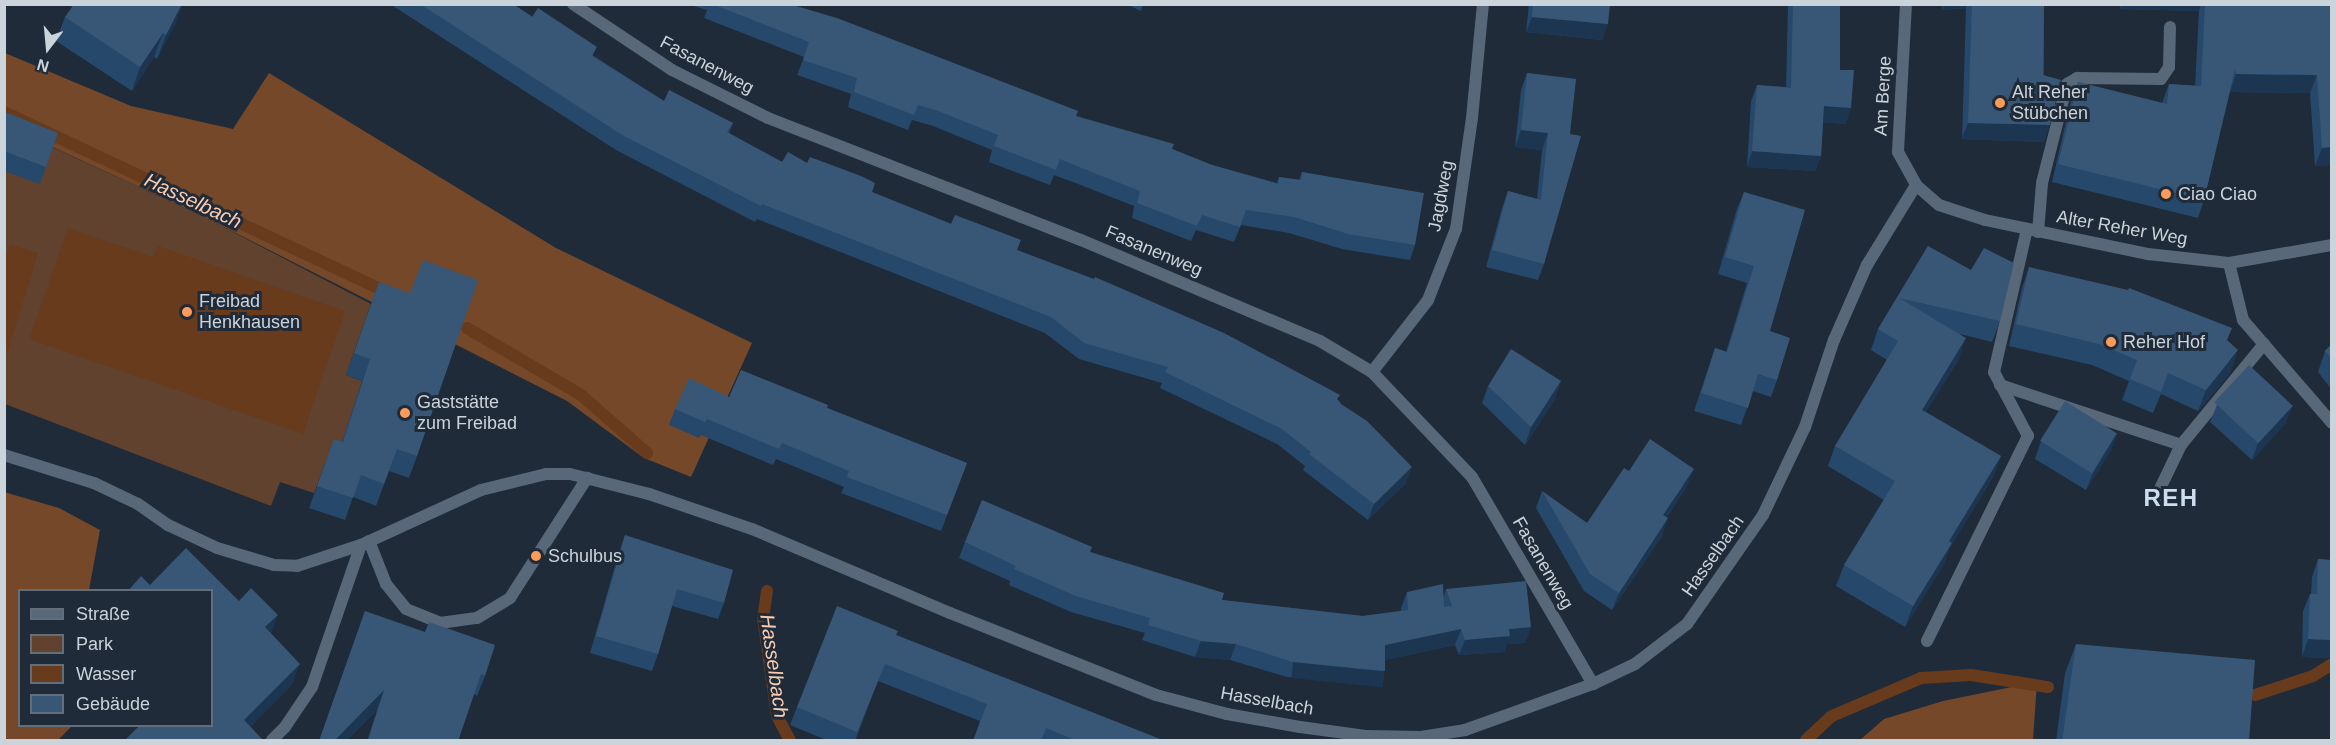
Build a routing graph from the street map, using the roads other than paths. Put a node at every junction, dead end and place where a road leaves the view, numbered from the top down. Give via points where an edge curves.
1 (573, 4) edge
2 (1483, 4) edge
3 (1906, 4) edge
4 (2170, 27) dead end
5 (1916, 185) junction
6 (2033, 231) junction
7 (2331, 245) edge
8 (2229, 263) junction
9 (2264, 344) junction
10 (1372, 372) junction
11 (2000, 385) junction
12 (2331, 423) edge
13 (2181, 445) junction
14 (4, 455) edge
15 (587, 478) junction
16 (2155, 499) dead end
17 (365, 543) junction
18 (1927, 641) dead end
19 (1593, 684) junction
20 (272, 741) edge

1 - 10 street, Fasanenweg via 672,70 768,118 1081,240 1310,336
2 - 10 street, Jagdweg via 1456,229 1428,300
3 - 5 street, Am Berge via 1898,152
4 - 6 street via 2169,67 2162,79 2077,78 2067,84
5 - 6 street, Alter Reher Weg via 1940,205
5 - 19 street, Hasselbach via 1867,266 1834,340 1805,427 1763,515 1688,624 1635,664
6 - 8 street, Alter Reher Weg via 2148,254
6 - 11 street via 1994,372
7 - 8 street, Alter Reher Weg
8 - 9 street via 2243,320
9 - 12 street
9 - 13 street
10 - 19 street, Fasanenweg via 1472,477
11 - 13 street
11 - 18 street via 2028,436
13 - 16 street
14 - 17 street, Hasselbach via 94,483 138,504 168,525 248,559 297,566
15 - 17 street, Hasselbach via 546,474 481,490
15 - 17 street via 510,598 477,618 440,623 406,609 386,584
15 - 19 street, Hasselbach via 649,494 752,529 1094,671 1156,695 1227,714 1367,736 1421,737 1465,730
17 - 20 street via 312,687

